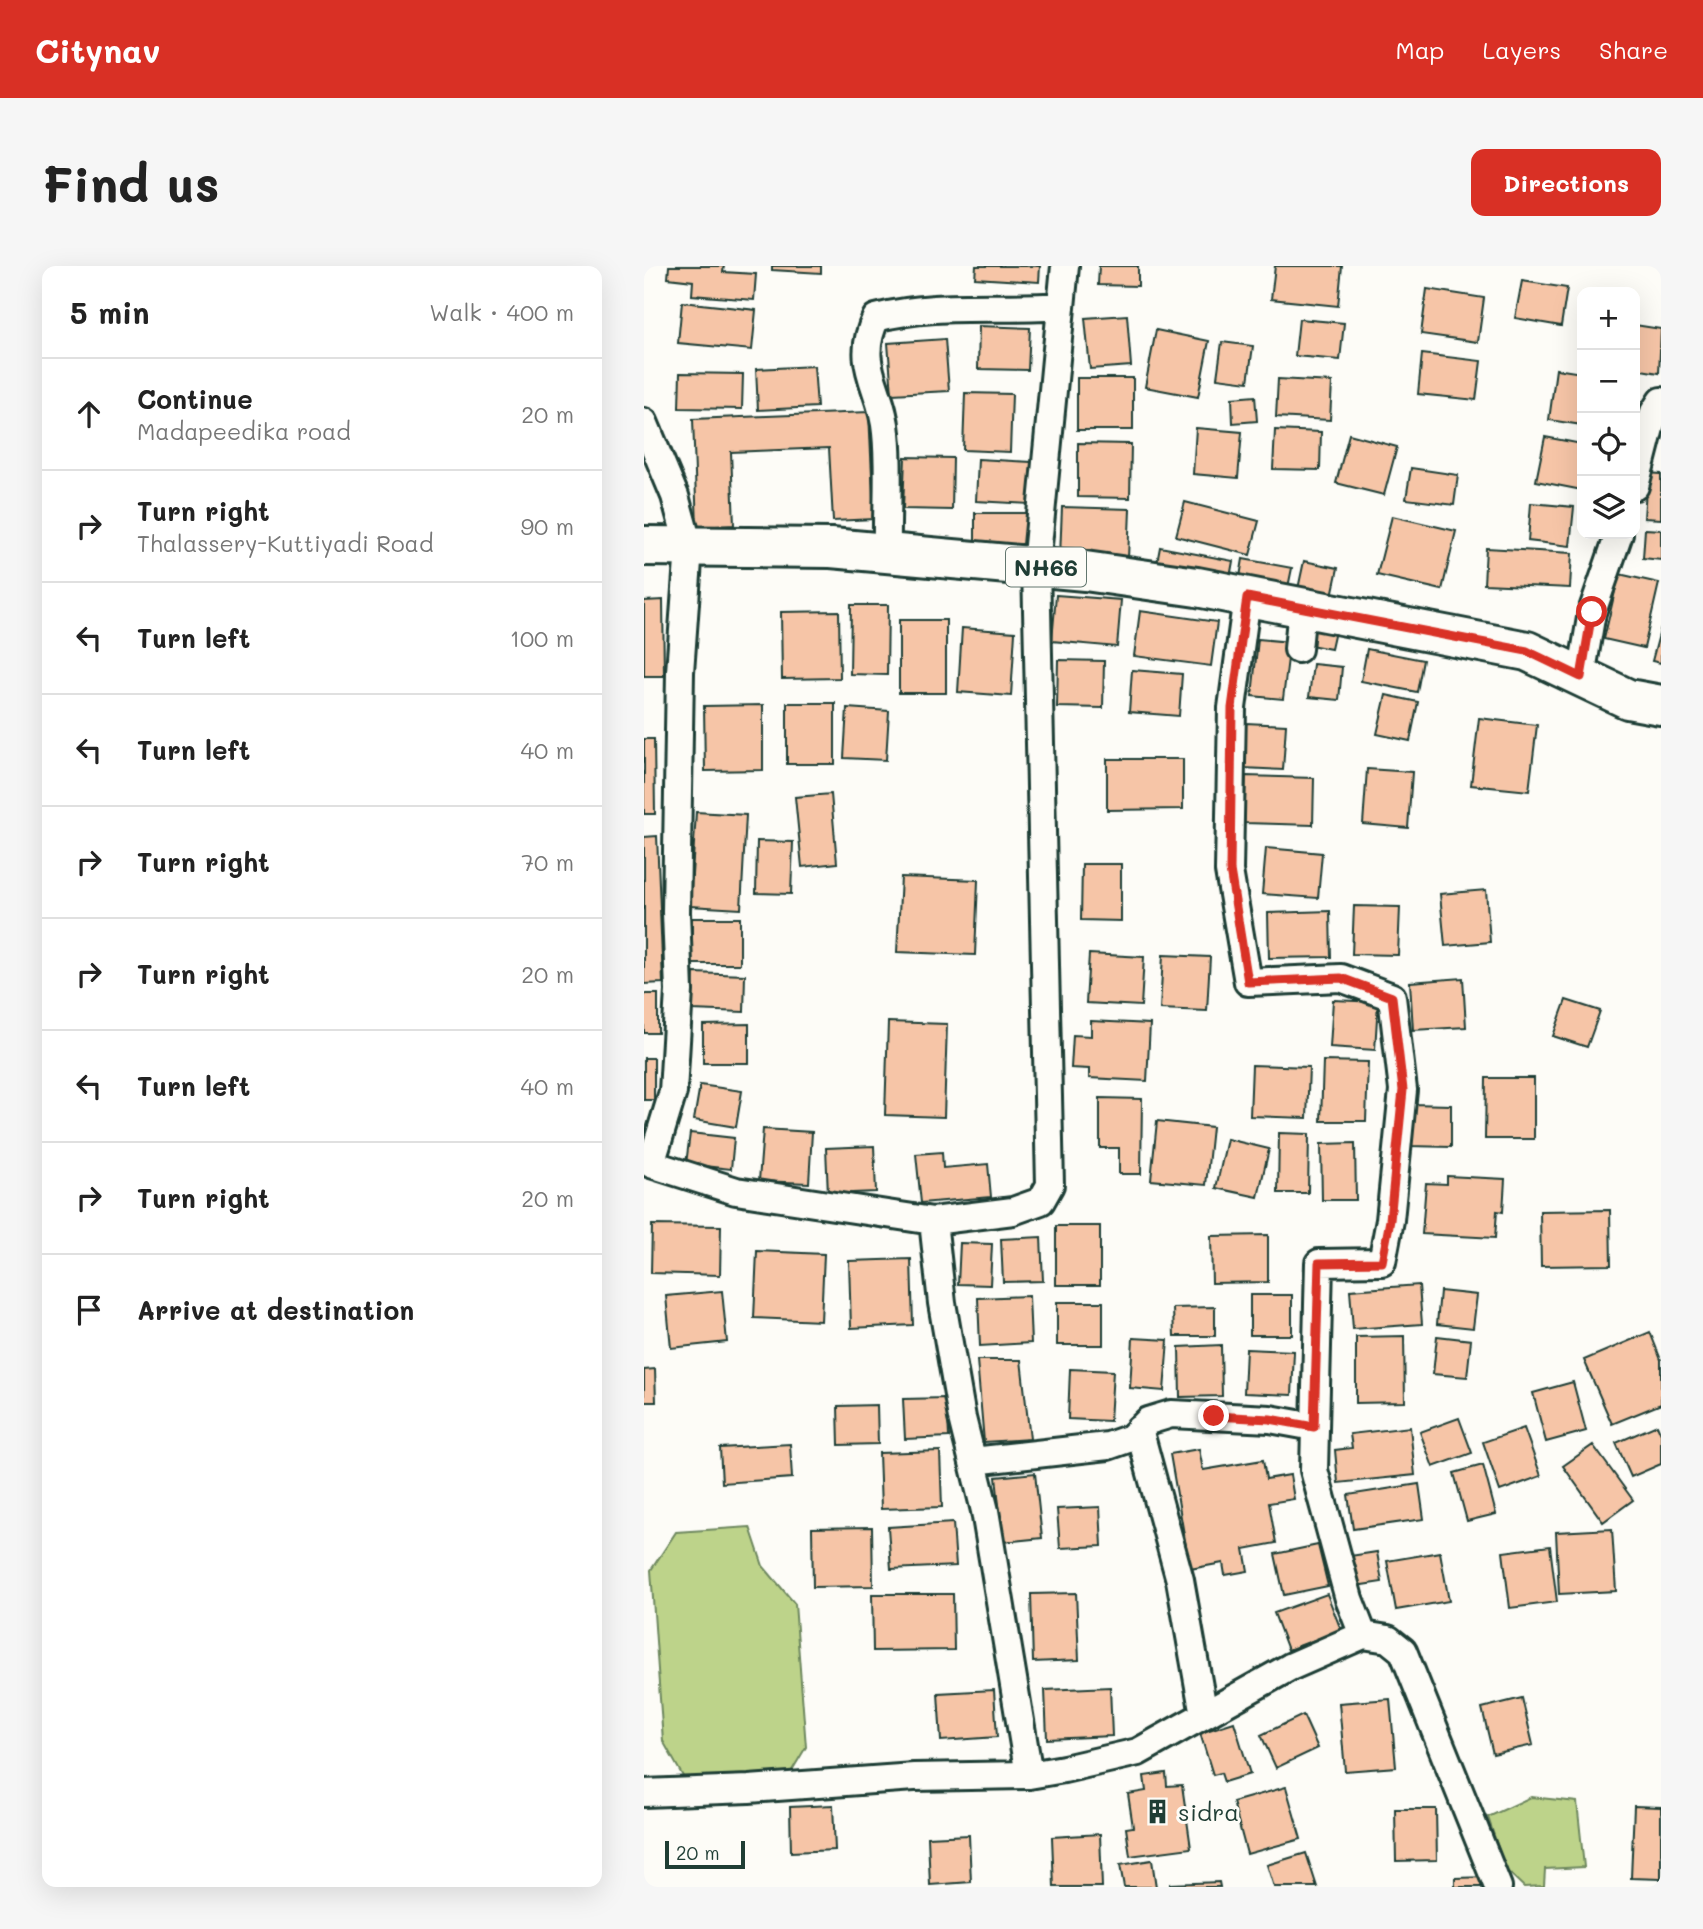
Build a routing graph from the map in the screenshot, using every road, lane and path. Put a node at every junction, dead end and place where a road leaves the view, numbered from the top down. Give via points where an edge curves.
1 (1065, 266) edge
2 (1061, 306) junction
3 (1661, 401) edge
4 (644, 422) edge
5 (1638, 476) edge
6 (1617, 539) edge
7 (644, 547) edge
8 (689, 547) junction
9 (887, 552) junction
10 (1036, 566) junction
11 (1247, 597) junction
12 (1302, 608) junction
13 (1298, 649) dead end
14 (1581, 677) junction
15 (1661, 705) edge
16 (656, 1108) edge
17 (933, 1221) junction
18 (1314, 1427) junction
19 (1139, 1429) junction
20 (973, 1461) junction
21 (1363, 1635) junction
22 (1204, 1715) junction
23 (1029, 1775) junction
24 (644, 1793) edge
25 (1498, 1887) edge

1 - 2 street
2 - 9 street via 935,307 876,318 867,337 865,358 886,431
2 - 10 street
3 - 5 street
4 - 8 street via 675,496
6 - 14 street via 1592,612
7 - 8 main road, NH66
8 - 9 main road, NH66
8 - 16 street via 680,672 679,991 673,1092
9 - 10 main road, NH66
10 - 11 main road, NH66
10 - 17 street via 1050,1185 1041,1201 1013,1211
11 - 12 main road, NH66
11 - 18 street via 1232,708 1230,870 1248,982 1341,978 1392,997 1403,1090 1382,1262 1319,1263
12 - 13 street
12 - 14 main road, NH66 via 1527,651
14 - 15 main road via 1628,699
16 - 17 street via 651,1164 736,1191
17 - 20 street via 944,1315
18 - 19 street via 1270,1419 1171,1414
18 - 21 street via 1318,1489
19 - 20 street via 1130,1438 1108,1446
19 - 22 street via 1180,1580
20 - 23 street
21 - 22 street via 1290,1667
21 - 25 street via 1388,1639 1403,1651
22 - 23 street via 1138,1752
23 - 24 street

